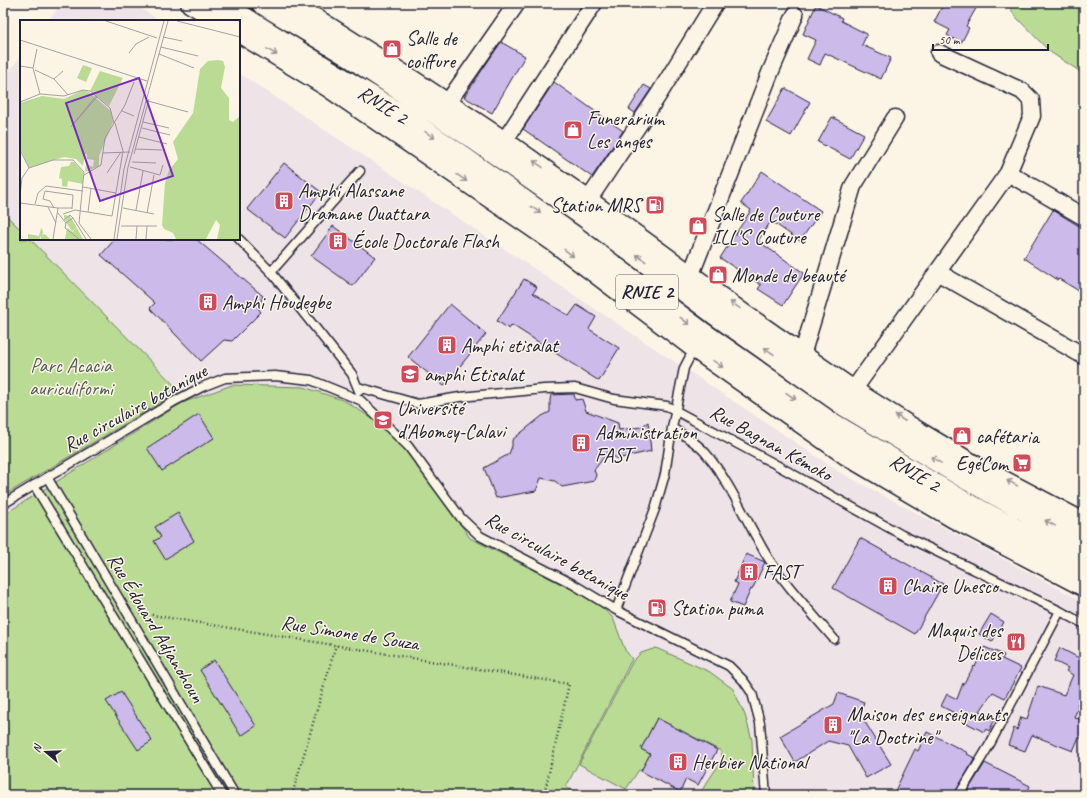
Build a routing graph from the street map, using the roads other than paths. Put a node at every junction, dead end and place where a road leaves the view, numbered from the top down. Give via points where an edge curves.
1 (191, 3) edge
2 (219, 3) edge
3 (263, 3) edge
4 (294, 3) edge
5 (517, 3) edge
6 (594, 3) edge
7 (715, 3) edge
8 (795, 15) dead end
9 (219, 20) edge
10 (240, 33) edge
11 (939, 53) dead end
12 (448, 102) junction
13 (895, 118) dead end
14 (505, 140) junction
15 (360, 171) dead end
16 (1008, 173) junction
17 (589, 199) junction
18 (1084, 217) edge
19 (240, 240) edge
20 (271, 272) junction
21 (937, 272) junction
22 (691, 274) junction
23 (706, 329) junction
24 (803, 352) junction
25 (1084, 356) edge
26 (358, 388) junction
27 (854, 388) junction
28 (360, 400) junction
29 (676, 411) junction
30 (672, 428) junction
31 (47, 477) junction
32 (34, 485) junction
33 (3, 504) edge
34 (1084, 521) edge
35 (1084, 542) edge
36 (1084, 566) edge
37 (1084, 586) edge
38 (616, 610) junction
39 (1060, 611) junction
40 (1084, 624) edge
41 (834, 639) dead end
42 (222, 795) edge
43 (235, 795) edge
44 (766, 795) edge
45 (959, 795) edge

1 - 9 street
2 -> 23 highway, RNIE 2 / RNIE 2 via 400,115
23 -> 3 highway, RNIE 2 / RNIE 2 via 586,216 352,57
4 - 12 street
5 - 12 street
6 - 14 street
7 - 17 street via 659,94
8 - 22 street
10 -> 23 street via 329,87 555,242
11 - 16 street via 1022,91 1031,100 1032,116
12 - 14 street
13 - 24 street via 853,186
17 -> 14 street
15 - 20 lane
16 - 18 street
16 - 21 street
17 - 22 street
19 - 20 lane
20 - 26 lane via 352,374
21 - 25 street
21 - 27 street
24 -> 22 street
23 - 29 lane via 684,368
35 -> 23 highway, RNIE 2 / RNIE 2 via 968,479 845,405
23 -> 36 highway, RNIE 2 / RNIE 2 via 827,421 961,500
23 -> 37 street via 847,455 954,518
24 - 27 street
26 - 28 lane
26 - 29 lane, Rue Bagnan Kémoko via 418,404 468,396 575,388 614,399 666,406
34 -> 27 street via 977,465
28 - 31 lane, Rue circulaire botanique via 312,380 275,376 225,378 173,402
28 - 38 lane, Rue circulaire botanique via 408,446 461,518 480,536 571,583
29 - 30 lane
29 - 39 lane, Rue Bagnan Kémoko via 902,535
30 - 38 lane via 665,474 655,509
30 - 41 lane via 708,455 768,557 796,596
31 - 32 lane, Rue circulaire botanique
31 - 43 lane, Rue Édouard Adjanohoun
32 - 33 lane, Rue circulaire botanique
32 - 42 lane, Rue Édouard Adjanohoun
38 - 44 lane, Rue circulaire botanique via 729,666 743,680 752,693 760,723
39 - 40 lane, Rue Bagnan Kémoko
39 - 45 lane via 990,744

